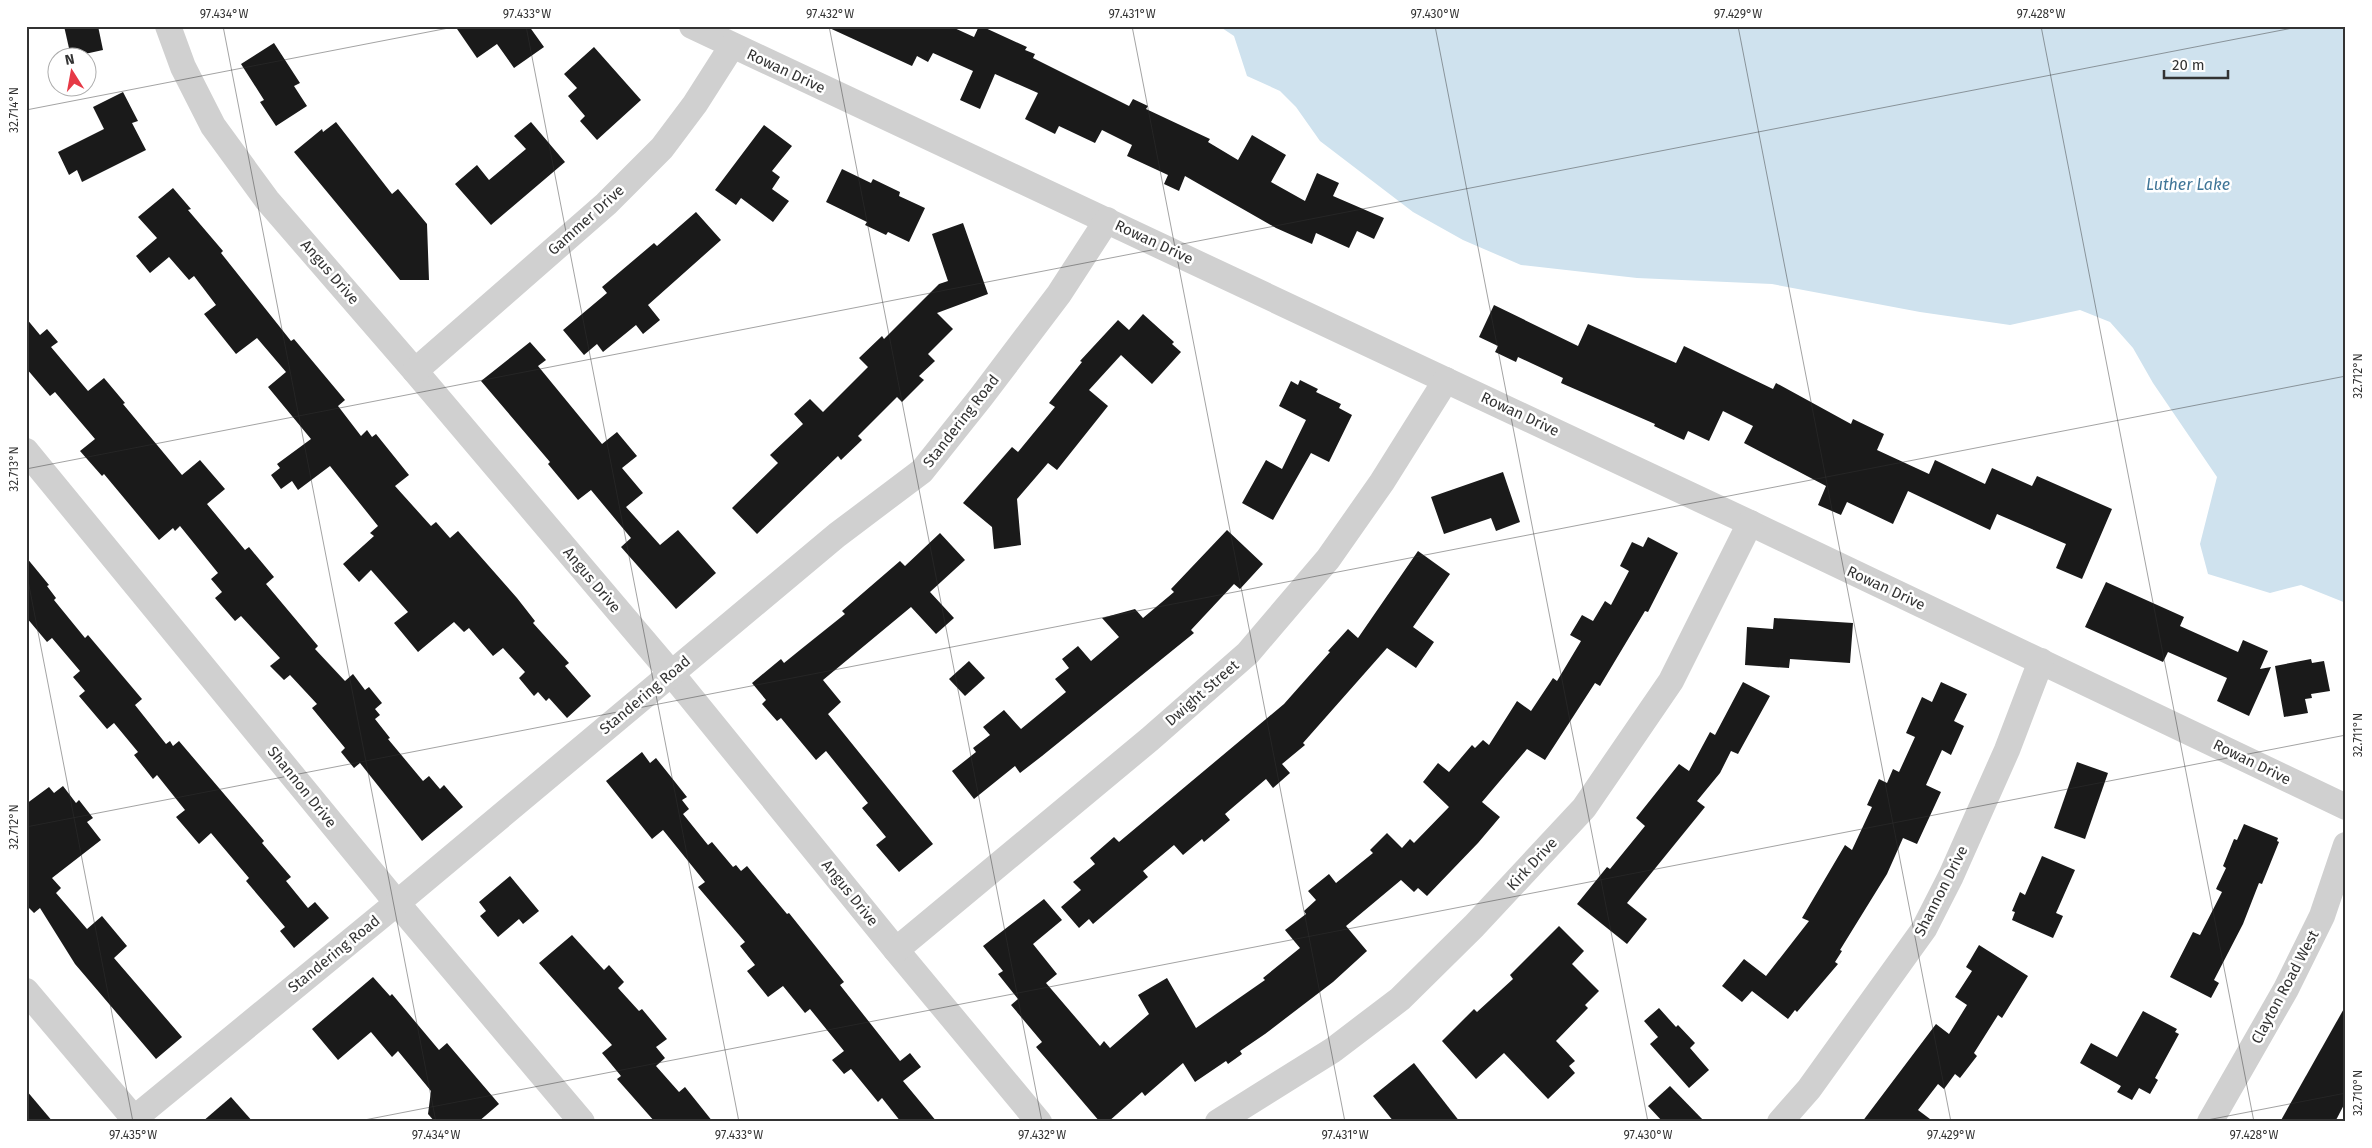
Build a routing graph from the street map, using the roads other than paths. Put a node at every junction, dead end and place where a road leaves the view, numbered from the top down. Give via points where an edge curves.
1 (168, 26) edge
2 (692, 26) edge
3 (732, 46) junction
4 (1107, 220) junction
5 (415, 371) junction
6 (1446, 380) junction
7 (26, 451) edge
8 (1750, 523) junction
9 (2040, 661) junction
10 (671, 674) junction
11 (2346, 807) edge
12 (2346, 845) edge
13 (397, 903) junction
14 (896, 950) junction
15 (26, 991) edge
16 (134, 1121) edge
17 (582, 1122) edge
18 (1039, 1122) edge
19 (1218, 1122) edge
20 (1780, 1122) edge
21 (2210, 1122) edge

1 - 5 street, Angus Drive via 183,67 212,126 267,200
2 - 3 street, Rowan Drive
3 - 4 street, Rowan Drive
3 - 5 street, Gammer Drive via 696,104 662,148 606,204
4 - 6 street, Rowan Drive
4 - 10 street, Standering Road via 1059,294 922,471 837,535
5 - 10 street, Angus Drive
6 - 8 street, Rowan Drive
6 - 14 street, Dwight Street via 1382,482 1328,559 1248,653 1143,745
7 - 13 street, Shannon Drive
8 - 9 street, Rowan Drive
8 - 19 street, Kirk Drive via 1671,681 1584,808 1474,926 1400,999 1332,1050
9 - 11 street, Rowan Drive
9 - 20 street, Shannon Drive via 2007,750 1924,929 1809,1089
10 - 13 street, Standering Road
10 - 14 street, Angus Drive
12 - 21 street, Clayton Road West via 2322,916 2302,957
13 - 16 street, Standering Road
13 - 17 street, Shannon Drive
14 - 18 street, Angus Drive
15 - 16 street

